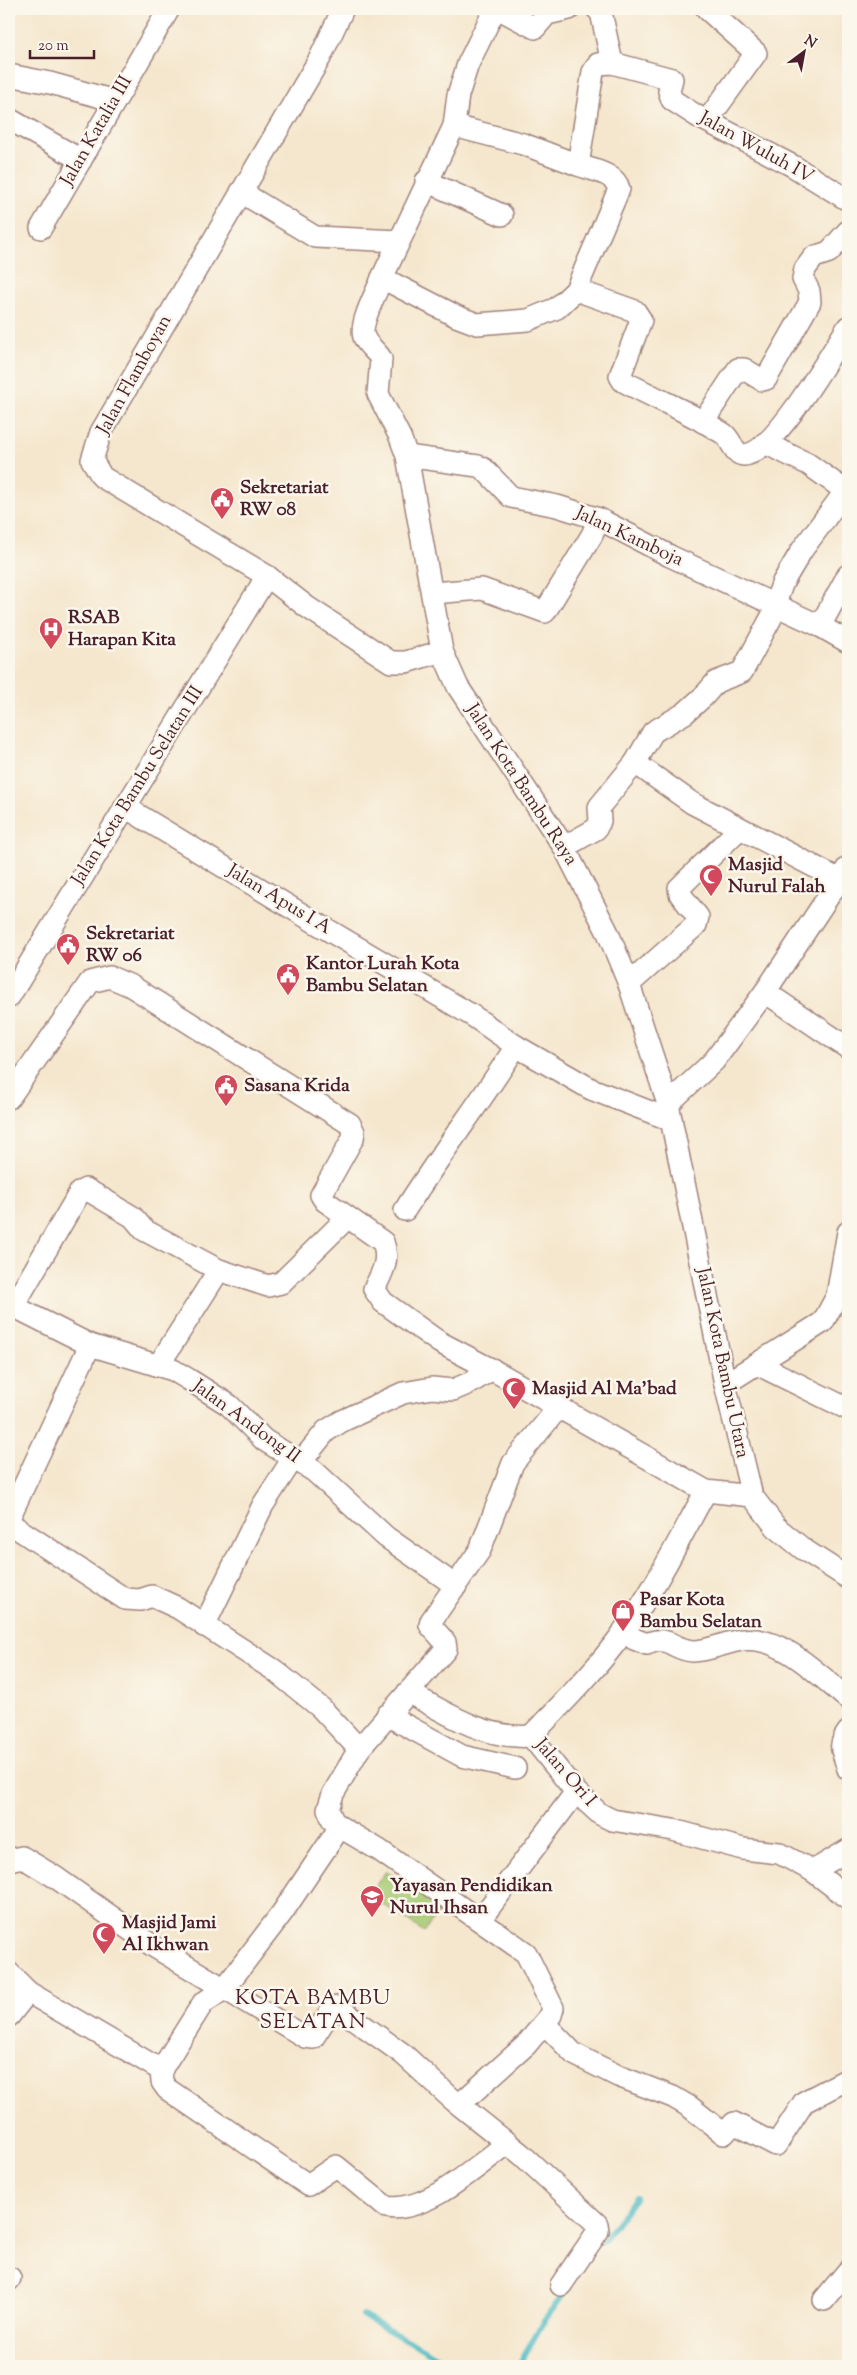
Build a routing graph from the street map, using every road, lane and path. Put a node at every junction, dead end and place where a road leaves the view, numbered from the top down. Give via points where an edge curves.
1 (169, 9) edge
2 (343, 9) edge
3 (495, 9) edge
4 (500, 9) edge
5 (569, 9) edge
6 (597, 9) edge
7 (707, 9) edge
8 (612, 63) junction
9 (9, 75) edge
10 (115, 101) junction
11 (9, 119) edge
12 (707, 121) junction
13 (454, 126) junction
14 (81, 160) junction
15 (578, 165) junction
16 (426, 181) junction
17 (241, 192) junction
18 (848, 200) edge
19 (502, 215) dead end
20 (41, 228) dead end
21 (848, 230) edge
22 (399, 241) junction
23 (382, 278) junction
24 (576, 290) junction
25 (848, 327) edge
26 (703, 422) junction
27 (765, 443) junction
28 (407, 456) junction
29 (599, 519) junction
30 (848, 575) edge
31 (267, 576) junction
32 (432, 592) junction
33 (776, 606) junction
34 (820, 626) junction
35 (848, 642) edge
36 (442, 651) junction
37 (635, 763) junction
38 (125, 807) junction
39 (739, 829) junction
40 (564, 847) junction
41 (844, 873) edge
42 (629, 984) junction
43 (765, 992) junction
44 (9, 997) edge
45 (516, 1046) junction
46 (848, 1048) edge
47 (9, 1095) edge
48 (669, 1112) junction
49 (405, 1210) dead end
50 (347, 1218) junction
51 (848, 1237) edge
52 (219, 1270) junction
53 (11, 1305) edge
54 (90, 1345) junction
55 (757, 1364) junction
56 (158, 1366) junction
57 (492, 1369) junction
58 (725, 1384) junction
59 (558, 1408) junction
60 (848, 1409) edge
61 (297, 1460) junction
62 (706, 1491) junction
63 (752, 1496) junction
64 (9, 1518) edge
65 (9, 1523) edge
66 (848, 1578) edge
67 (456, 1586) junction
68 (204, 1626) junction
69 (624, 1630) junction
70 (408, 1692) junction
71 (848, 1699) edge
72 (387, 1715) junction
73 (848, 1732) edge
74 (531, 1736) junction
75 (359, 1749) junction
76 (514, 1768) dead end
77 (848, 1769) edge
78 (576, 1792) junction
79 (340, 1827) junction
80 (848, 1850) edge
81 (9, 1860) edge
82 (813, 1870) junction
83 (848, 1898) edge
84 (480, 1920) junction
85 (9, 1973) edge
86 (224, 1989) junction
87 (28, 1992) junction
88 (9, 2016) edge
89 (544, 2023) junction
90 (161, 2070) junction
91 (848, 2079) edge
92 (460, 2104) junction
93 (508, 2144) junction
94 (848, 2271) edge
95 (561, 2285) dead end
96 (824, 2300) dead end

1 - 10 street, Jalan Katalia III
2 - 17 street, Jalan Flamboyan via 320,58
3 - 13 street via 468,64 458,95
4 - 5 street via 535,28 547,14
6 - 8 street via 601,12
7 - 12 street via 756,53
8 - 12 street, Jalan Wuluh IV via 670,85 672,100
8 - 15 street via 598,64 593,72
9 - 10 street
10 - 14 street, Jalan Katalia III
11 - 14 street
12 - 18 street, Jalan Wuluh IV via 794,166
13 - 15 street via 523,144
13 - 16 street
14 - 20 street, Jalan Katalia III
15 - 24 street via 609,176 617,182 619,189
16 - 19 street
16 - 22 street
17 - 22 street via 315,237
17 - 31 street, Jalan Flamboyan via 101,432 92,460 102,477
21 - 26 street via 829,252 814,257 805,269 803,279 810,302 766,379 738,369
22 - 23 street
23 - 24 street via 477,324 528,320 557,308
23 - 28 street, Jalan Kota Bambu Raya via 363,332 381,359 378,394
24 - 26 street via 635,311 640,316 620,376 622,381
25 - 27 street via 796,408
26 - 27 street via 725,435 742,455
27 - 33 street via 808,464 844,493 802,550 783,582
28 - 29 street, Jalan Kamboja via 478,466 511,497 558,506
28 - 32 street, Jalan Kota Bambu Raya
29 - 32 street via 545,612 482,589
29 - 33 street, Jalan Kamboja
30 - 34 street
31 - 36 street, Jalan Flamboyan via 307,607 391,662 406,662
31 - 38 street, Jalan Kota Bambu Selatan III
32 - 36 street, Jalan Kota Bambu Raya
33 - 34 street, Jalan Kamboja
33 - 37 street via 742,672 716,682 685,713 653,732
34 - 35 street, Jalan Kamboja
36 - 40 street, Jalan Kota Bambu Raya via 458,688
37 - 39 street via 692,803
37 - 40 street via 599,807 600,821 596,829
38 - 44 street, Jalan Kota Bambu Selatan III
38 - 45 street, Jalan Apus I A via 473,1016
39 - 41 street
39 - 42 street via 679,888 698,917 696,925
40 - 42 street, Jalan Kota Bambu Raya via 608,933
41 - 43 street
42 - 48 street, Jalan Kota Bambu Raya
43 - 46 street
43 - 48 street via 714,1061
45 - 48 street, Jalan Apus I A via 591,1089
45 - 49 street
47 - 50 street via 90,982 110,978 131,986 350,1124 353,1138 321,1195
48 - 58 street, Jalan Kota Bambu Utara
50 - 52 street via 275,1286
50 - 57 street via 383,1242 387,1261 374,1289 383,1302 439,1342
51 - 55 street via 837,1296 823,1322
52 - 53 street via 144,1230 133,1217 86,1189 80,1192
52 - 56 street
53 - 54 street, Jalan Andong II
54 - 56 street, Jalan Andong II
54 - 64 street
55 - 58 street
55 - 60 street
56 - 61 street, Jalan Andong II via 173,1370 229,1405 264,1440
57 - 59 street
57 - 61 street via 453,1390 432,1388 404,1392 326,1431
58 - 63 street, Jalan Kota Bambu Utara
59 - 62 street
59 - 67 street via 513,1463 485,1539
61 - 67 street, Jalan Andong II via 330,1484 386,1537
61 - 68 street via 263,1506
62 - 63 street
62 - 69 street, Jalan Ori I via 663,1570
63 - 66 street, Jalan Kota Bambu Utara via 776,1527
65 - 68 street via 125,1599 140,1600 152,1596 178,1608
67 - 70 street via 430,1625 445,1642 446,1649
68 - 75 street via 274,1670 321,1708
69 - 71 street via 647,1644 657,1639 665,1640 693,1651 743,1640 764,1640 812,1669
69 - 74 street, Jalan Ori I via 583,1682
70 - 72 street
70 - 74 street via 454,1719 518,1738
72 - 75 street
72 - 76 street via 462,1756
73 - 77 street via 841,1750
74 - 78 street, Jalan Ori I
75 - 79 street via 328,1809
78 - 82 street, Jalan Ori I via 600,1814 612,1820 673,1830 743,1849 779,1853
78 - 84 street
79 - 84 street
79 - 86 street via 282,1914
80 - 82 street
81 - 86 street via 22,1857 56,1877 153,1946
82 - 83 street, Jalan Ori I
84 - 89 street via 530,1958 553,2008
85 - 87 street
86 - 90 street via 203,2003
86 - 92 street via 309,2038 313,2038 332,2009 337,2007 403,2054
87 - 88 street
87 - 90 street
89 - 91 street via 574,2054 672,2097 724,2134 734,2123 776,2145 804,2102
89 - 92 street via 526,2045
90 - 93 street via 162,2082 167,2089 308,2185 337,2167 388,2208 416,2205 443,2192
92 - 93 street
93 - 95 street via 599,2228
94 - 96 street

